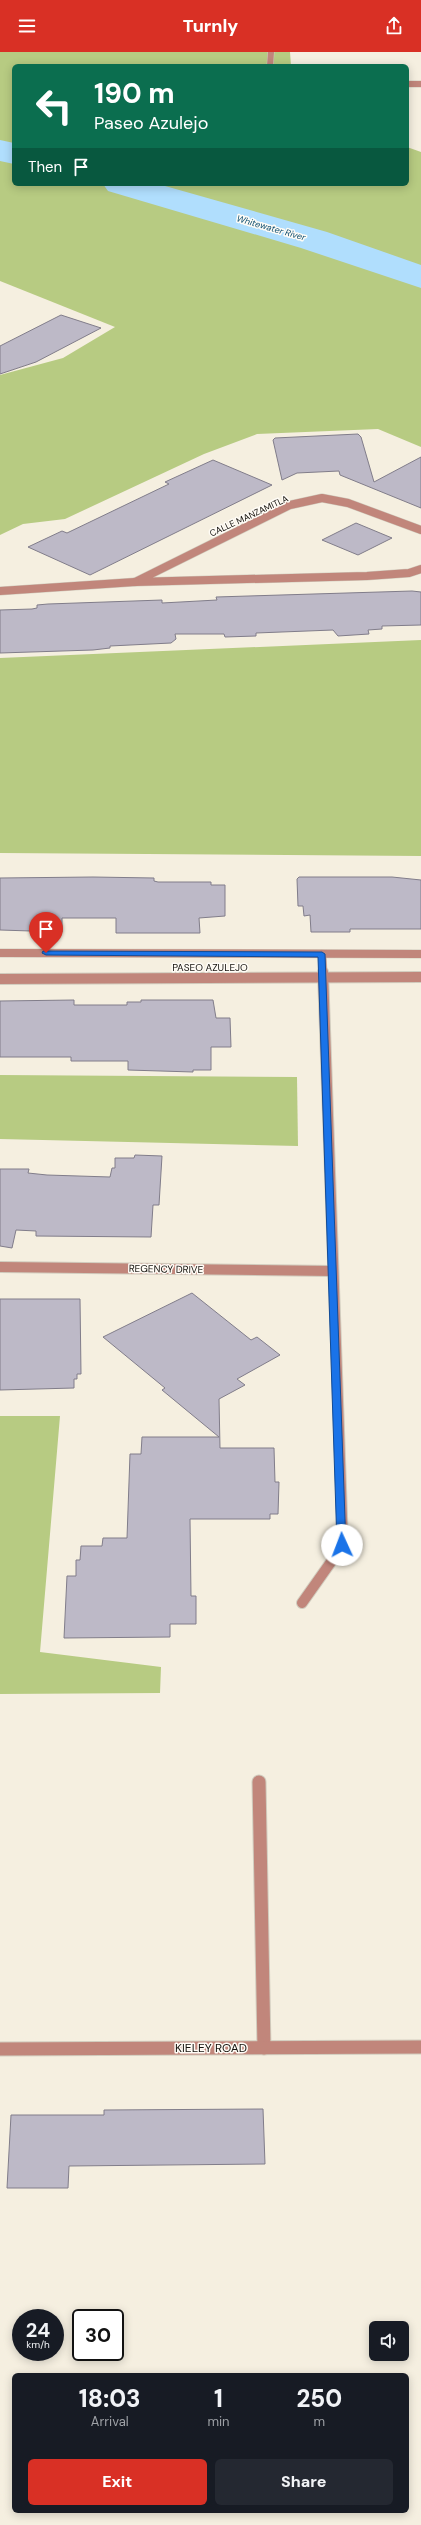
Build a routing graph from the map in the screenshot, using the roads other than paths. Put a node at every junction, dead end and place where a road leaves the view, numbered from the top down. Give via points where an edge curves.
1 (271, 52) edge
2 (270, 64) edge
3 (409, 84) edge
4 (421, 84) edge
5 (421, 530) edge
6 (421, 569) edge
7 (135, 582) junction
8 (0, 591) edge
9 (0, 953) edge
10 (322, 954) junction
11 (421, 954) edge
12 (324, 977) junction
13 (421, 977) edge
14 (0, 979) edge
15 (0, 1267) edge
16 (332, 1271) junction
17 (302, 1603) dead end
18 (259, 1782) dead end
19 (421, 2047) edge
20 (264, 2048) junction
21 (0, 2049) edge

1 - 2 street
3 - 4 street
5 - 7 street, CALLE MANZAMITLA via 348,503 322,498 290,505
6 - 7 street, CALLE MANZAMITLA via 409,573 367,576
7 - 8 street, CALLE MANZAMITLA
9 - 10 street, PASEO AZULEJO
10 - 11 street, PASEO AZULEJO
10 - 12 street
12 - 13 street, PASEO AZULEJO
12 - 14 street, PASEO AZULEJO
12 - 16 street
15 - 16 street, REGENCY DRIVE
16 - 17 street via 342,1545
18 - 20 street
19 - 20 street, KIELEY ROAD
20 - 21 street, KIELEY ROAD

